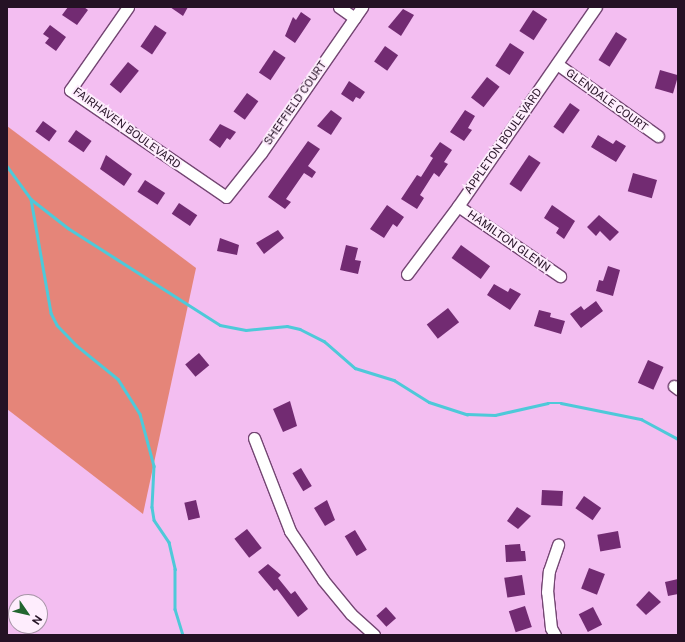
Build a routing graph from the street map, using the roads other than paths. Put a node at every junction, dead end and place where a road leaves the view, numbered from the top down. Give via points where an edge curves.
1 (128, 7) edge
2 (339, 7) edge
3 (362, 7) edge
4 (596, 7) edge
5 (355, 18) junction
6 (557, 64) junction
7 (658, 136) dead end
8 (226, 197) joint
9 (458, 206) junction
10 (407, 274) dead end
11 (560, 276) dead end
12 (254, 438) dead end
13 (558, 545) dead end
14 (374, 635) edge
15 (555, 635) edge

1 - 8 street, FAIRHAVEN BOULEVARD via 70,90
2 - 5 street
3 - 5 street, SHEFFIELD COURT
4 - 6 street, APPLETON BOULEVARD
5 - 8 street, SHEFFIELD COURT via 261,153
6 - 7 street, GLENDALE COURT
6 - 9 street, APPLETON BOULEVARD
9 - 10 street, APPLETON BOULEVARD
9 - 11 street, HAMILTON GLENN
12 - 14 street via 290,531 323,580 351,614
13 - 15 street via 549,571 547,592 551,628

